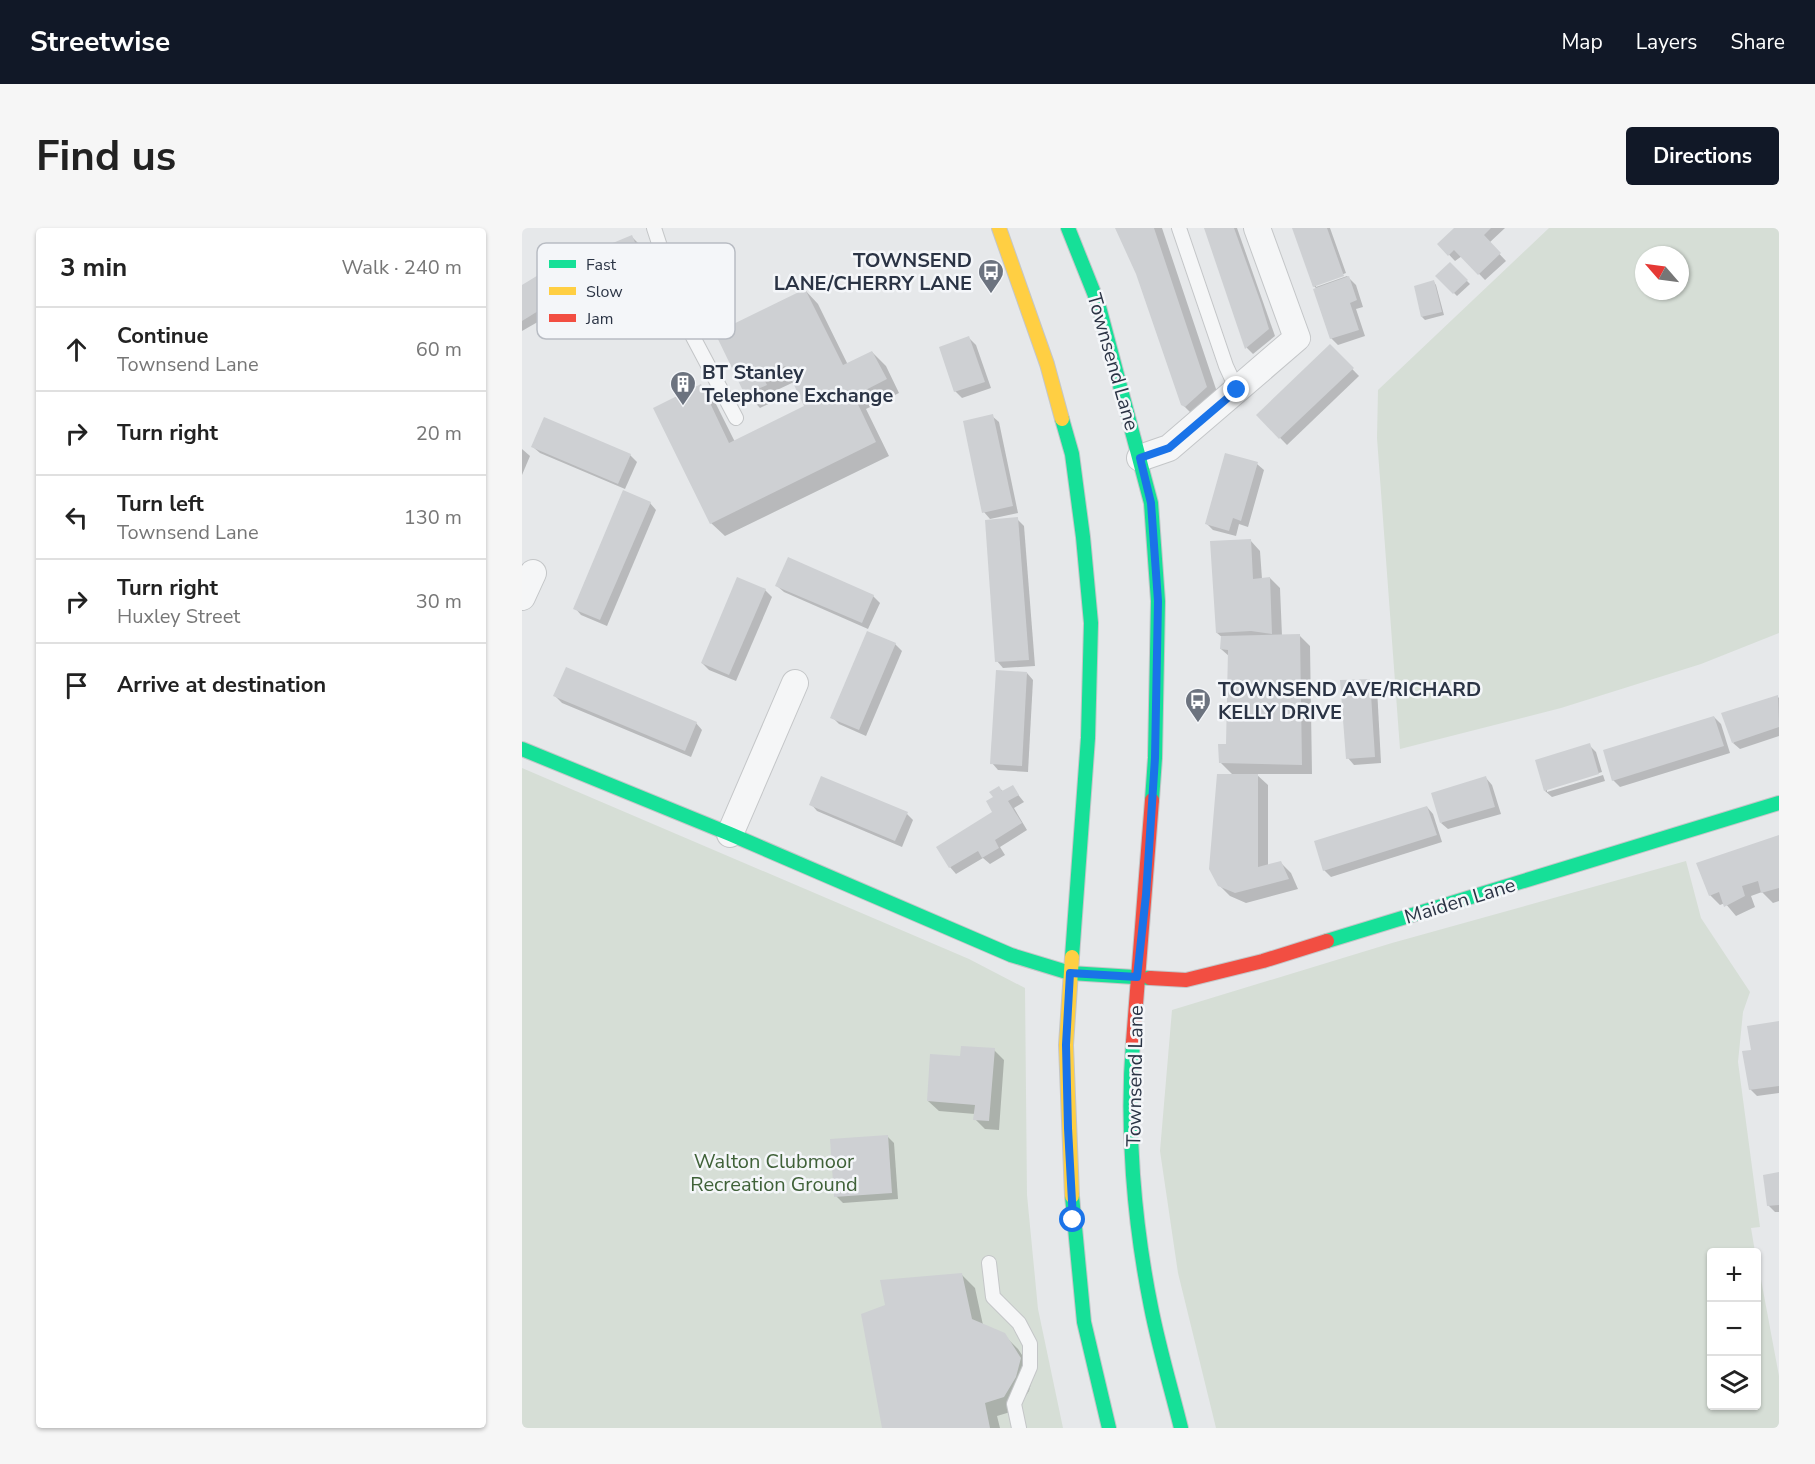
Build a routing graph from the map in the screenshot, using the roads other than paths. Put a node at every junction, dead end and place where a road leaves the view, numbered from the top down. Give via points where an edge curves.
1 (654, 228) edge
2 (999, 228) edge
3 (1068, 228) edge
4 (1179, 228) edge
5 (1257, 228) edge
6 (659, 243) edge
7 (694, 339) edge
8 (1237, 390) junction
9 (736, 418) dead end
10 (1140, 458) junction
11 (532, 573) dead end
12 (522, 597) edge
13 (795, 683) dead end
14 (522, 749) edge
15 (1779, 803) edge
16 (730, 834) junction
17 (1070, 973) junction
18 (1137, 977) junction
19 (989, 1263) dead end
20 (1019, 1428) edge
21 (1108, 1428) edge
22 (1181, 1428) edge

1 - 6 lane
2 - 17 main road via 1047,363 1072,454 1084,548 1091,622 1088,738
3 - 10 main road, Townsend Lane via 1098,303
4 - 8 lane
5 - 8 street via 1297,338
7 - 9 lane
8 - 10 street via 1169,448
10 - 18 main road, Townsend Lane via 1151,503 1158,601 1155,758
11 - 12 street
13 - 16 street
14 - 16 main road, Maiden Lane
15 - 18 main road, Maiden Lane via 1263,961 1186,980
16 - 17 main road, Maiden Lane via 1011,955
17 - 18 main road, Maiden Lane
17 - 21 main road via 1066,1057 1073,1220 1084,1322
18 - 22 main road, Townsend Lane via 1131,1066 1140,1245 1151,1309
19 - 20 lane via 993,1297 1019,1323 1030,1344 1030,1367 1014,1404

